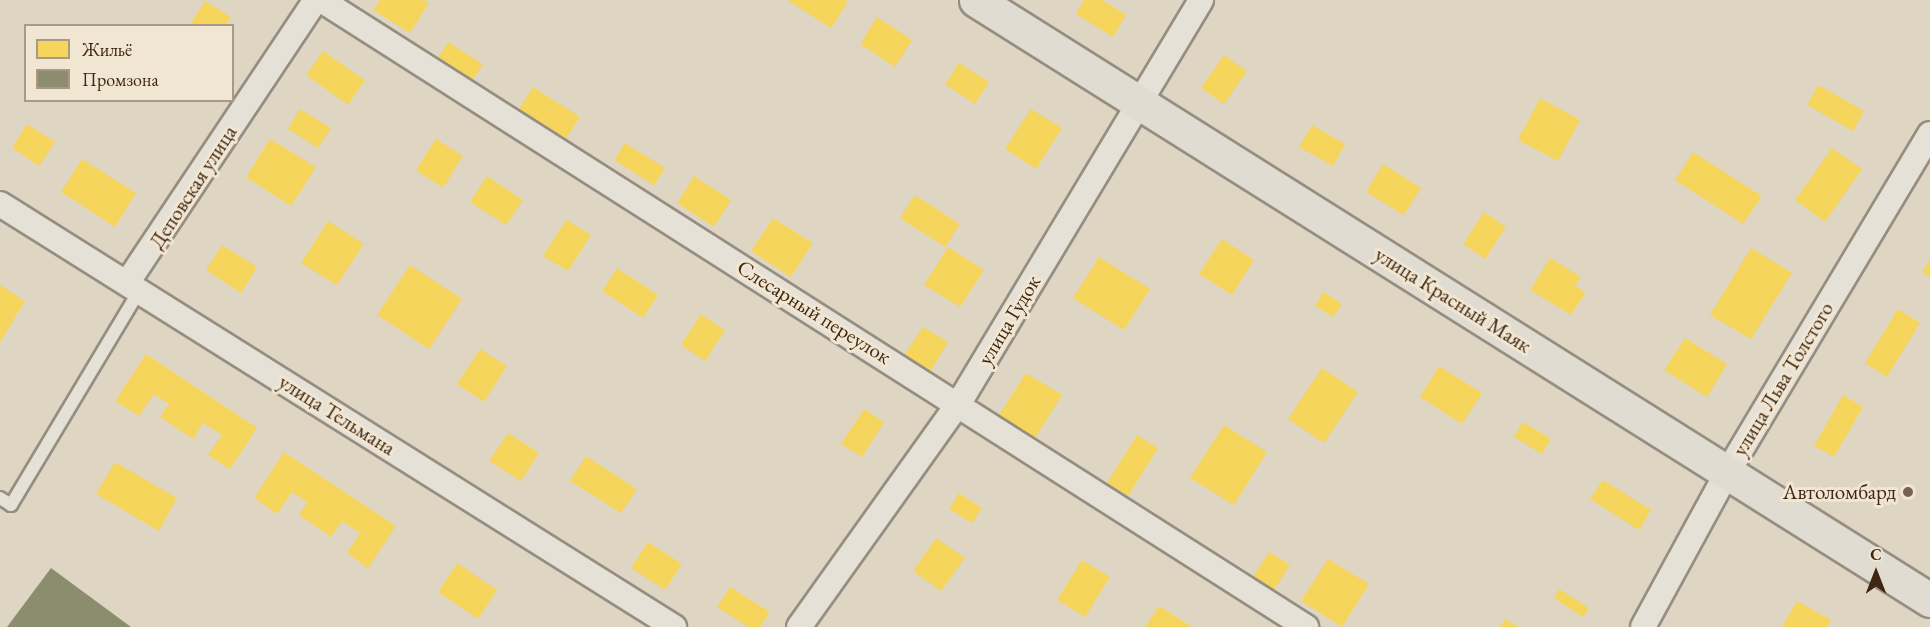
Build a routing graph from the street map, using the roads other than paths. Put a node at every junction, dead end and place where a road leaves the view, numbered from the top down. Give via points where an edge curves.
1 (319, 0) edge
2 (976, 0) edge
3 (1201, 0) edge
4 (1139, 103) junction
5 (1930, 134) edge
6 (0, 204) edge
7 (133, 287) junction
8 (959, 403) junction
9 (1727, 472) junction
10 (0, 498) edge
11 (1930, 600) edge
12 (674, 627) edge
13 (799, 627) edge
14 (1306, 627) edge
15 (1643, 627) edge

1 - 7 street, Деповская улица
1 - 8 street, Слесарный переулок
2 - 4 main road, улица Красный Маяк
3 - 4 street, улица Гудок
4 - 8 street, улица Гудок
4 - 9 main road, улица Красный Маяк
5 - 9 street, улица Льва Толстого
6 - 7 street, улица Тельмана
7 - 10 lane via 11,505
7 - 12 street, улица Тельмана
8 - 13 street, улица Гудок
8 - 14 street, Слесарный переулок
9 - 11 main road, улица Красный Маяк
9 - 15 street, улица Льва Толстого

